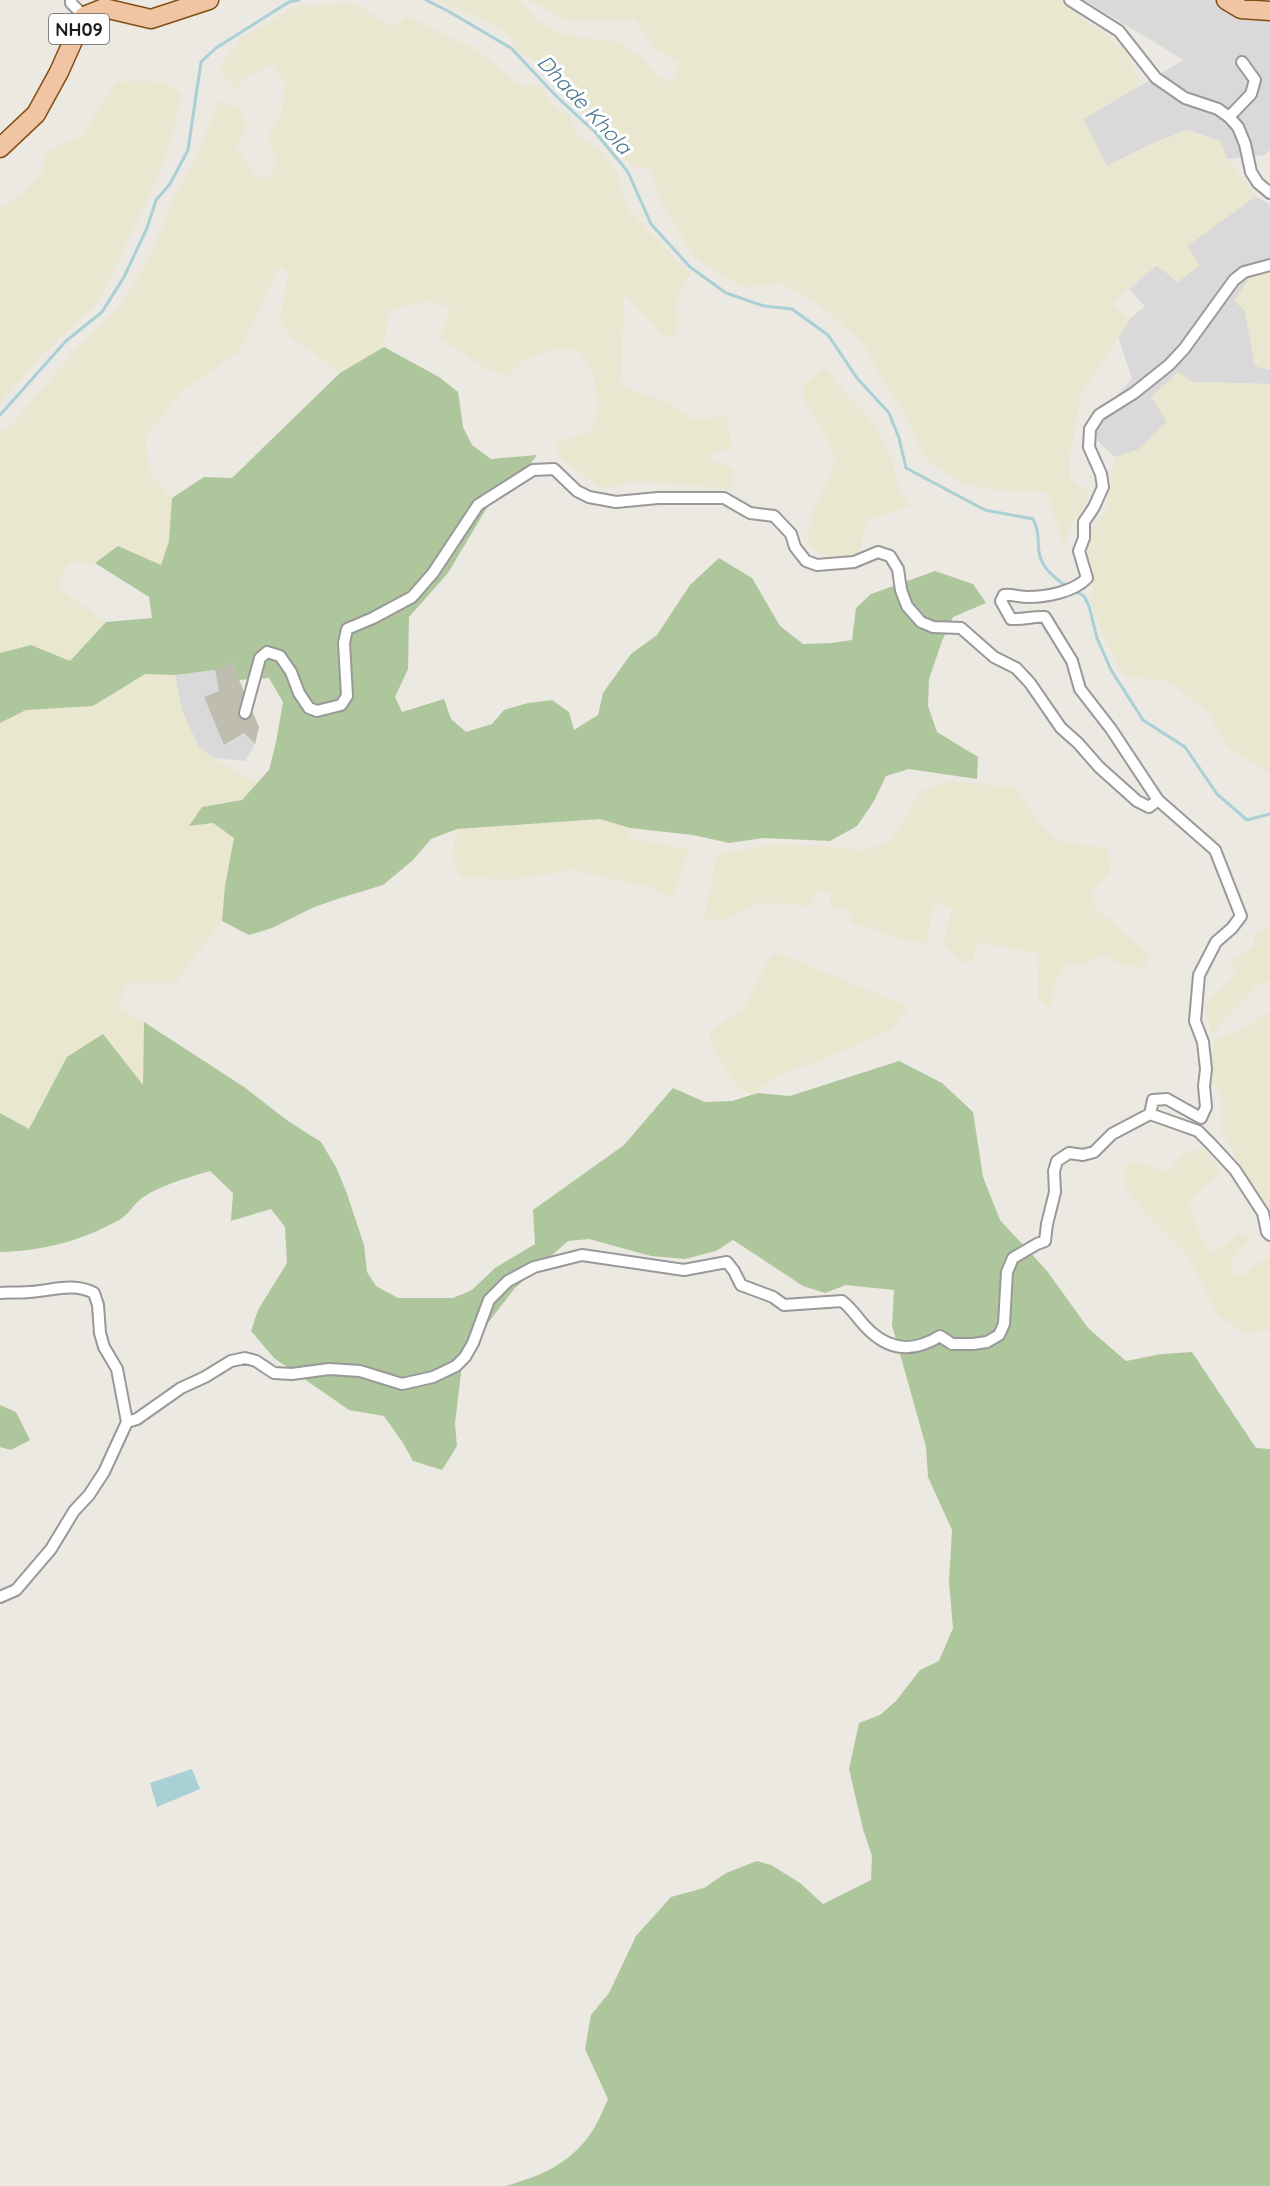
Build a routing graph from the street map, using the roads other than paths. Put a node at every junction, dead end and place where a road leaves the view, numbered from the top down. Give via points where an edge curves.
1 (71, 0) edge
2 (209, 0) edge
3 (1070, 0) edge
4 (1226, 0) edge
5 (1270, 11) edge
6 (84, 16) junction
7 (1242, 62) dead end
8 (1229, 117) junction
9 (0, 148) edge
10 (1270, 193) edge
11 (1270, 265) edge
12 (245, 713) dead end
13 (1158, 800) junction
14 (1150, 1114) junction
15 (1270, 1235) edge
16 (0, 1293) edge
17 (127, 1422) junction
18 (0, 1597) edge

1 - 6 street
2 - 6 main road, NH09 via 151,19 104,8
3 - 8 street via 1119,31 1156,78 1185,98
4 - 5 main road via 1241,9
6 - 9 main road, NH09 via 36,114
7 - 8 street via 1255,80 1251,94
8 - 10 street via 1245,144 1251,172
11 - 13 street via 1244,272 1234,280 1169,365 1099,415 1090,429 1089,447 1104,487 1084,522 1079,551 1087,578 1066,591 1027,597 1004,595 1001,601 1011,619 1045,617 1072,661 1080,689
12 - 13 street via 260,658 267,652 280,656 309,708 317,711 341,705 347,696 347,628 412,597 433,573 478,505 532,470 554,469 589,497 616,502 724,498 750,513 774,516 791,534 806,561 817,565 854,562 878,552 890,556 898,569 907,606 921,622 933,627 961,628 994,657 1016,668 1061,728 1099,767 1137,801 1149,807
13 - 14 street via 1215,850 1241,916 1216,942 1199,975 1195,1021 1203,1042 1206,1069 1206,1107 1201,1118 1167,1100 1153,1100
14 - 15 street via 1198,1131 1235,1170 1263,1213
14 - 17 street via 1112,1134 1094,1152 1069,1153 1057,1161 1046,1241 1012,1258 1007,1272 1004,1324 999,1335 987,1342 952,1344 940,1336 925,1346 896,1347 870,1332 842,1301 784,1305 741,1285 727,1263 684,1270 582,1255 534,1268 508,1281 489,1300 465,1357 433,1377 402,1384 360,1371 274,1373 245,1358 231,1361 181,1388
16 - 17 street via 69,1287 94,1293 100,1333 117,1369
17 - 18 street via 104,1472 51,1549 16,1590

